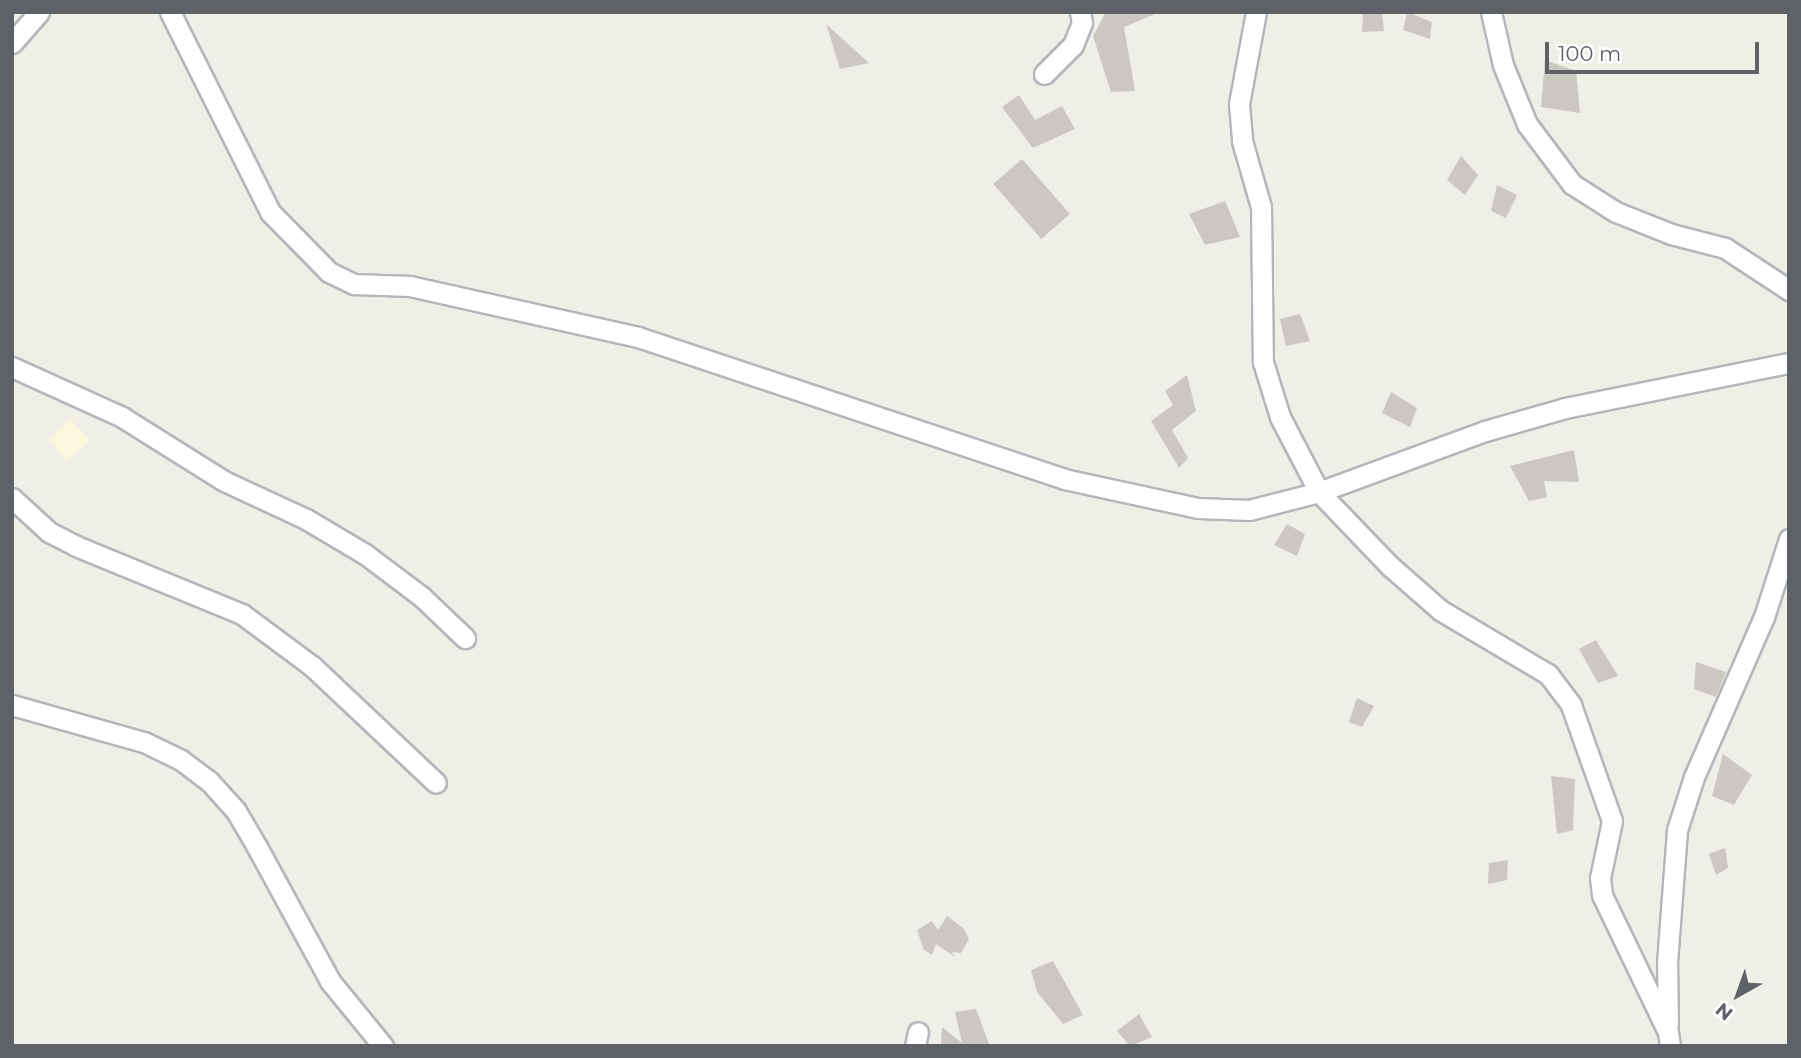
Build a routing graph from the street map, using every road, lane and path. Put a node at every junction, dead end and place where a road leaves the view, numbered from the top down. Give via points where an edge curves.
1 (39, 12) edge
2 (170, 12) edge
3 (1080, 12) edge
4 (1256, 12) edge
5 (1491, 12) edge
6 (12, 43) edge
7 (1044, 74) dead end
8 (1789, 290) edge
9 (1789, 363) edge
10 (12, 367) edge
11 (1319, 492) junction
12 (12, 498) edge
13 (1789, 540) edge
14 (465, 638) dead end
15 (12, 705) edge
16 (436, 783) dead end
17 (1669, 1039) edge
18 (383, 1046) edge

1 - 6 street
2 - 11 street via 270,212 329,272 354,284 410,286 638,337 1064,479 1185,505 1249,510
3 - 7 street via 1082,23 1073,45
4 - 11 street via 1239,104 1242,141 1261,207 1263,362 1280,417
5 - 8 street via 1503,65 1527,124 1572,184 1616,212 1725,248
9 - 11 street via 1565,408 1485,431
10 - 14 street via 121,417 224,481 330,533 421,596
11 - 17 street via 1440,610 1548,674 1571,705 1612,821 1600,878 1602,895
12 - 16 street via 50,532 76,546 242,614 312,666
13 - 17 street via 1764,617 1694,776 1677,830 1667,963
15 - 18 street via 144,742 181,760 209,781 236,811 330,981

